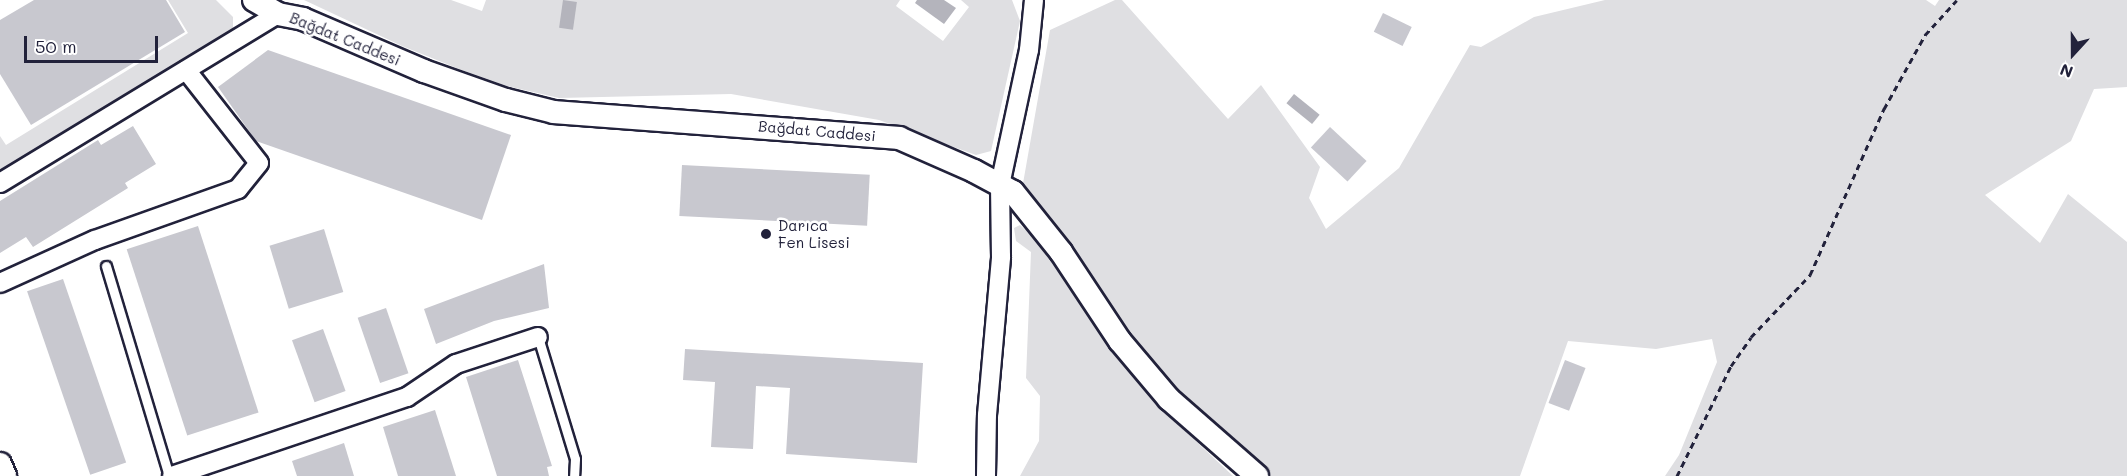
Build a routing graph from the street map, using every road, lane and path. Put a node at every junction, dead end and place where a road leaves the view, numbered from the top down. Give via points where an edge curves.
1 (254, 0) edge
2 (1034, 0) edge
3 (1958, 0) edge
4 (278, 14) junction
5 (186, 70) junction
6 (0, 183) edge
7 (1000, 184) junction
8 (106, 266) dead end
9 (0, 283) edge
10 (538, 337) joint
11 (0, 464) edge
12 (5, 476) edge
13 (171, 476) edge
14 (574, 476) edge
15 (986, 476) edge
16 (1257, 476) edge
17 (1677, 476) edge

1 - 4 street, Bağdat Caddesi
2 - 7 street via 1030,41
3 - 17 path via 1925,35 1884,109 1810,275 1750,337 1731,366
4 - 5 street
4 - 7 street, Bağdat Caddesi via 303,19 424,71 544,109 899,138
5 - 6 street
5 - 9 street via 259,163 238,189 95,240
7 - 15 street via 1001,257 987,415
7 - 16 street, Bağdat Caddesi via 1014,192 1061,252 1120,341 1169,399
8 - 13 lane
10 - 13 street via 456,364 407,397
10 - 14 lane via 575,459
11 - 12 street

